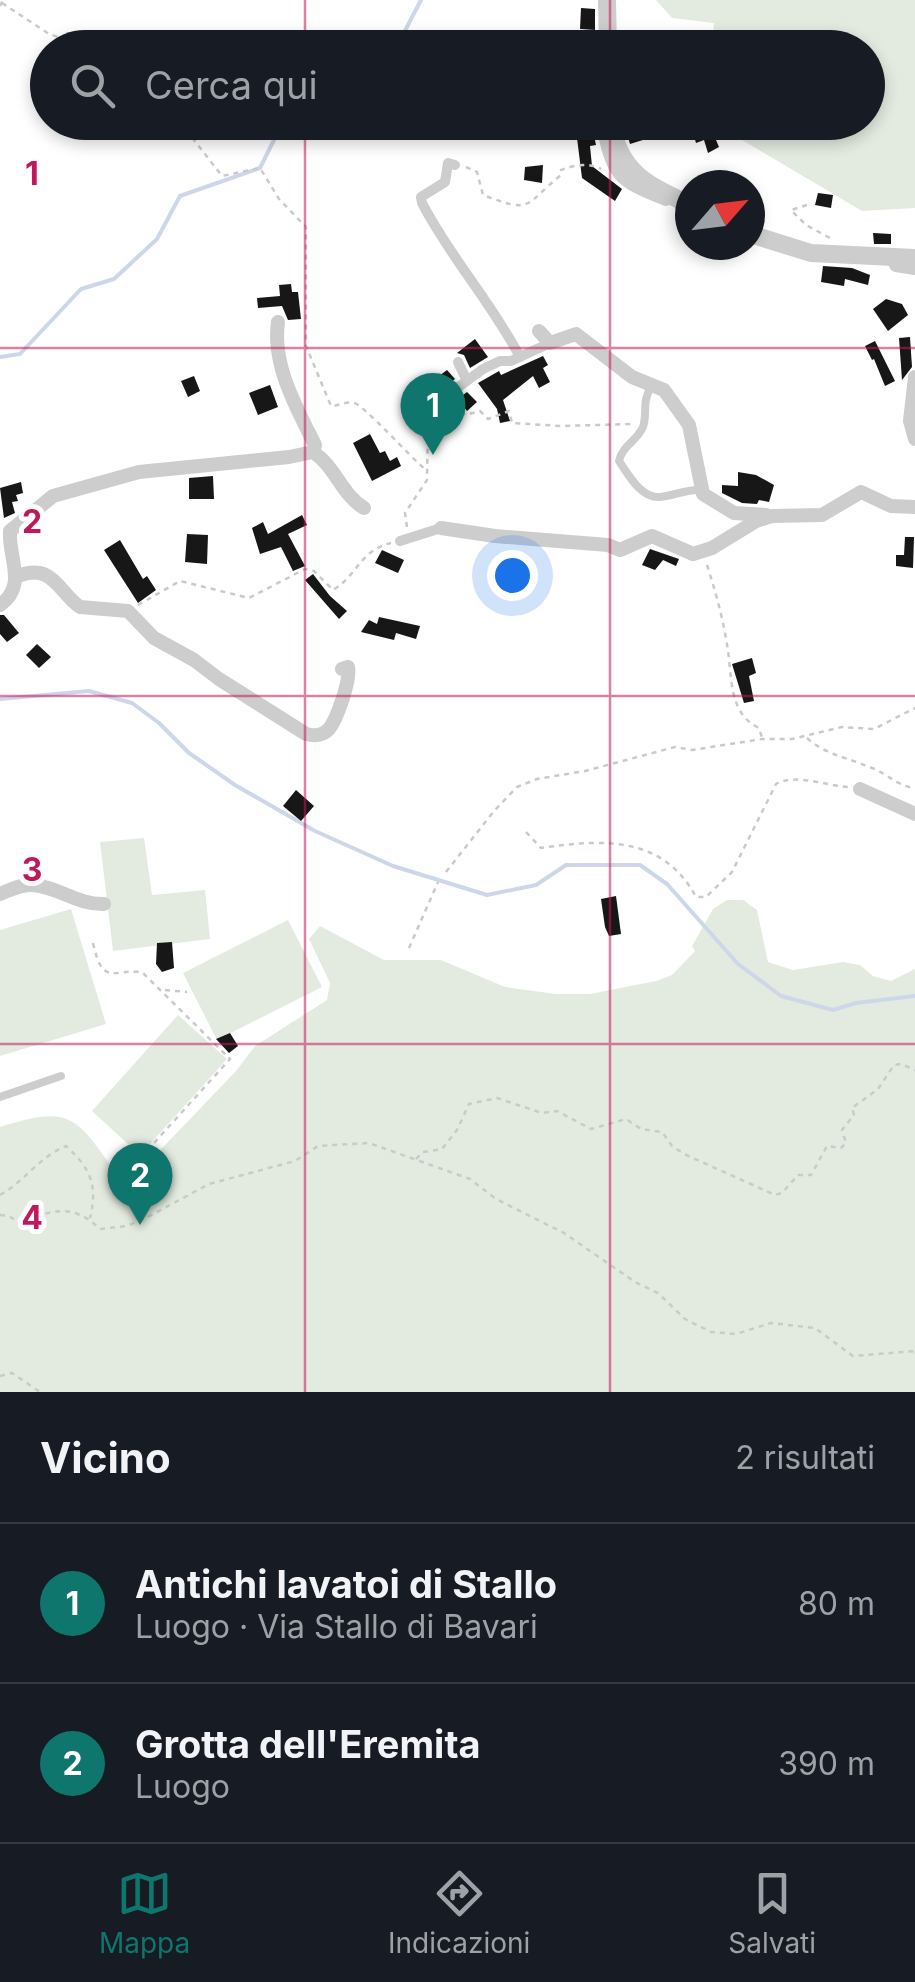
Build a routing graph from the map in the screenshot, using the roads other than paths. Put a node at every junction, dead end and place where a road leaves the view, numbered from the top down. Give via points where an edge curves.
1 (608, 0) edge
2 (608, 30) edge
3 (604, 140) edge
4 (616, 140) edge
5 (455, 165) road end
6 (675, 199) edge
7 (675, 202) edge
8 (765, 239) edge
9 (892, 256) junction
10 (915, 258) edge
11 (915, 268) edge
12 (278, 322) dead end
13 (539, 331) dead end
14 (550, 343) junction
15 (520, 356) junction
16 (458, 362) dead end
17 (915, 377) edge
18 (466, 380) junction
19 (653, 384) junction
20 (430, 408) road end
21 (915, 439) edge
22 (314, 452) junction
23 (700, 490) junction
24 (915, 507) edge
25 (364, 508) dead end
26 (772, 516) junction
27 (441, 528) joint
28 (405, 540) road end
29 (18, 576) junction
30 (0, 604) edge
31 (342, 670) dead end
32 (860, 789) road end
33 (915, 814) edge
34 (0, 894) edge
35 (104, 904) dead end
36 (61, 1076) dead end
37 (0, 1097) edge

1 - 2 street
3 - 7 street via 619,180
4 - 6 street via 634,173
5 - 15 street via 448,163 445,182 421,196 422,202
8 - 9 street via 811,253
9 - 10 street
9 - 11 street via 896,265
12 - 22 street via 280,366
13 - 14 street
14 - 15 street
14 - 19 street via 576,334 632,378
15 - 18 street
16 - 18 street
17 - 21 street
18 - 20 street
19 - 23 street via 689,425
19 - 23 lane via 644,423 618,457 643,492 656,497
22 - 25 street
22 - 29 street via 139,472 53,496 10,531
23 - 26 street via 729,511
24 - 26 street via 891,506 860,492 819,516
26 - 27 street via 693,554 652,536 620,550
27 - 28 street
29 - 30 street
29 - 31 street via 51,577 80,607 128,610 154,638 306,734 330,728 350,678 348,667
32 - 33 street
34 - 35 street via 36,885
36 - 37 lane

